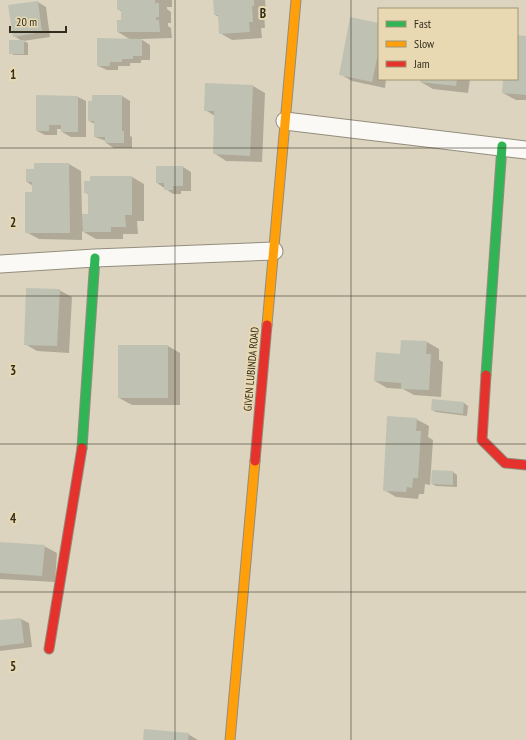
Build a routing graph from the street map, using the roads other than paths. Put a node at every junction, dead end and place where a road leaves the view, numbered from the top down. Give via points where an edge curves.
1 (296, 0) edge
2 (285, 121) junction
3 (502, 146) junction
4 (526, 150) edge
5 (274, 251) junction
6 (95, 258) junction
7 (0, 264) edge
8 (526, 465) edge
9 (49, 648) dead end
10 (230, 740) edge

1 - 2 street, GIVEN LUBINDA ROAD
2 - 3 street
2 - 5 street, GIVEN LUBINDA ROAD
3 - 4 street
3 - 8 street via 482,440 505,463
5 - 6 street
5 - 10 street, GIVEN LUBINDA ROAD
6 - 7 street
6 - 9 street via 83,441

